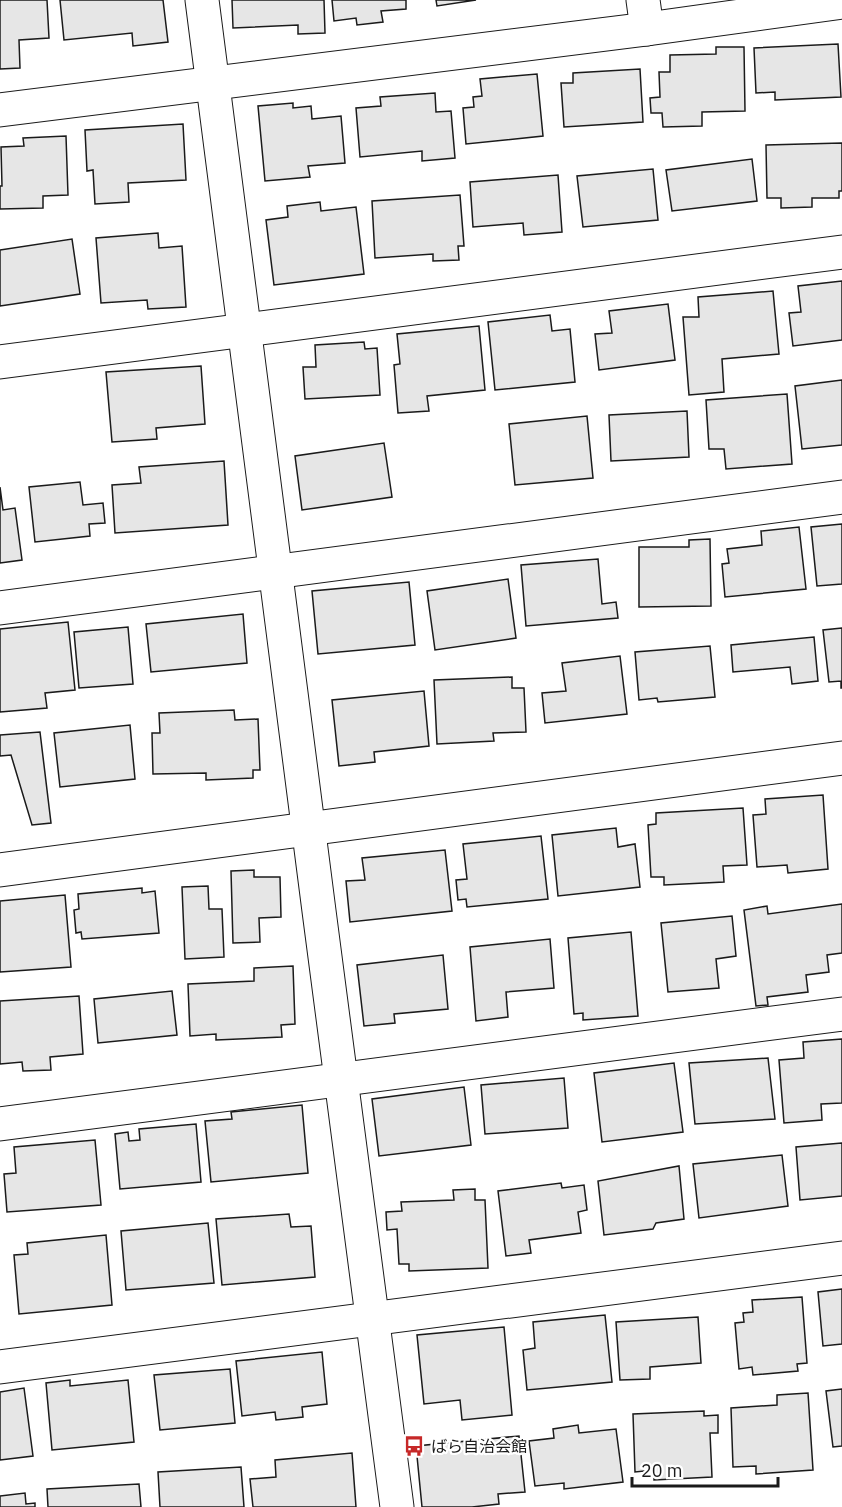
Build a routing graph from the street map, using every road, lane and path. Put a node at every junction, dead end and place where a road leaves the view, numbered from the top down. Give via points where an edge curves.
1 (202, 0) edge
2 (842, 2) edge
3 (645, 14) edge
4 (212, 83) junction
5 (0, 110) edge
6 (842, 252) edge
7 (244, 330) junction
8 (0, 362) edge
9 (842, 497) edge
10 (276, 572) junction
11 (0, 608) edge
12 (842, 758) edge
13 (308, 829) junction
14 (0, 870) edge
15 (842, 1014) edge
16 (341, 1078) junction
17 (0, 1124) edge
18 (842, 1258) edge
19 (372, 1320) junction
20 (0, 1367) edge
21 (397, 1507) edge

1 - 4 street
2 - 3 street
3 - 4 street
4 - 5 street
4 - 7 street
6 - 7 street
7 - 8 street
7 - 10 street
9 - 10 street
10 - 11 street
10 - 13 street
12 - 13 street
13 - 14 street
13 - 16 street
15 - 16 street
16 - 17 street
16 - 19 street
18 - 19 street
19 - 20 street
19 - 21 street

